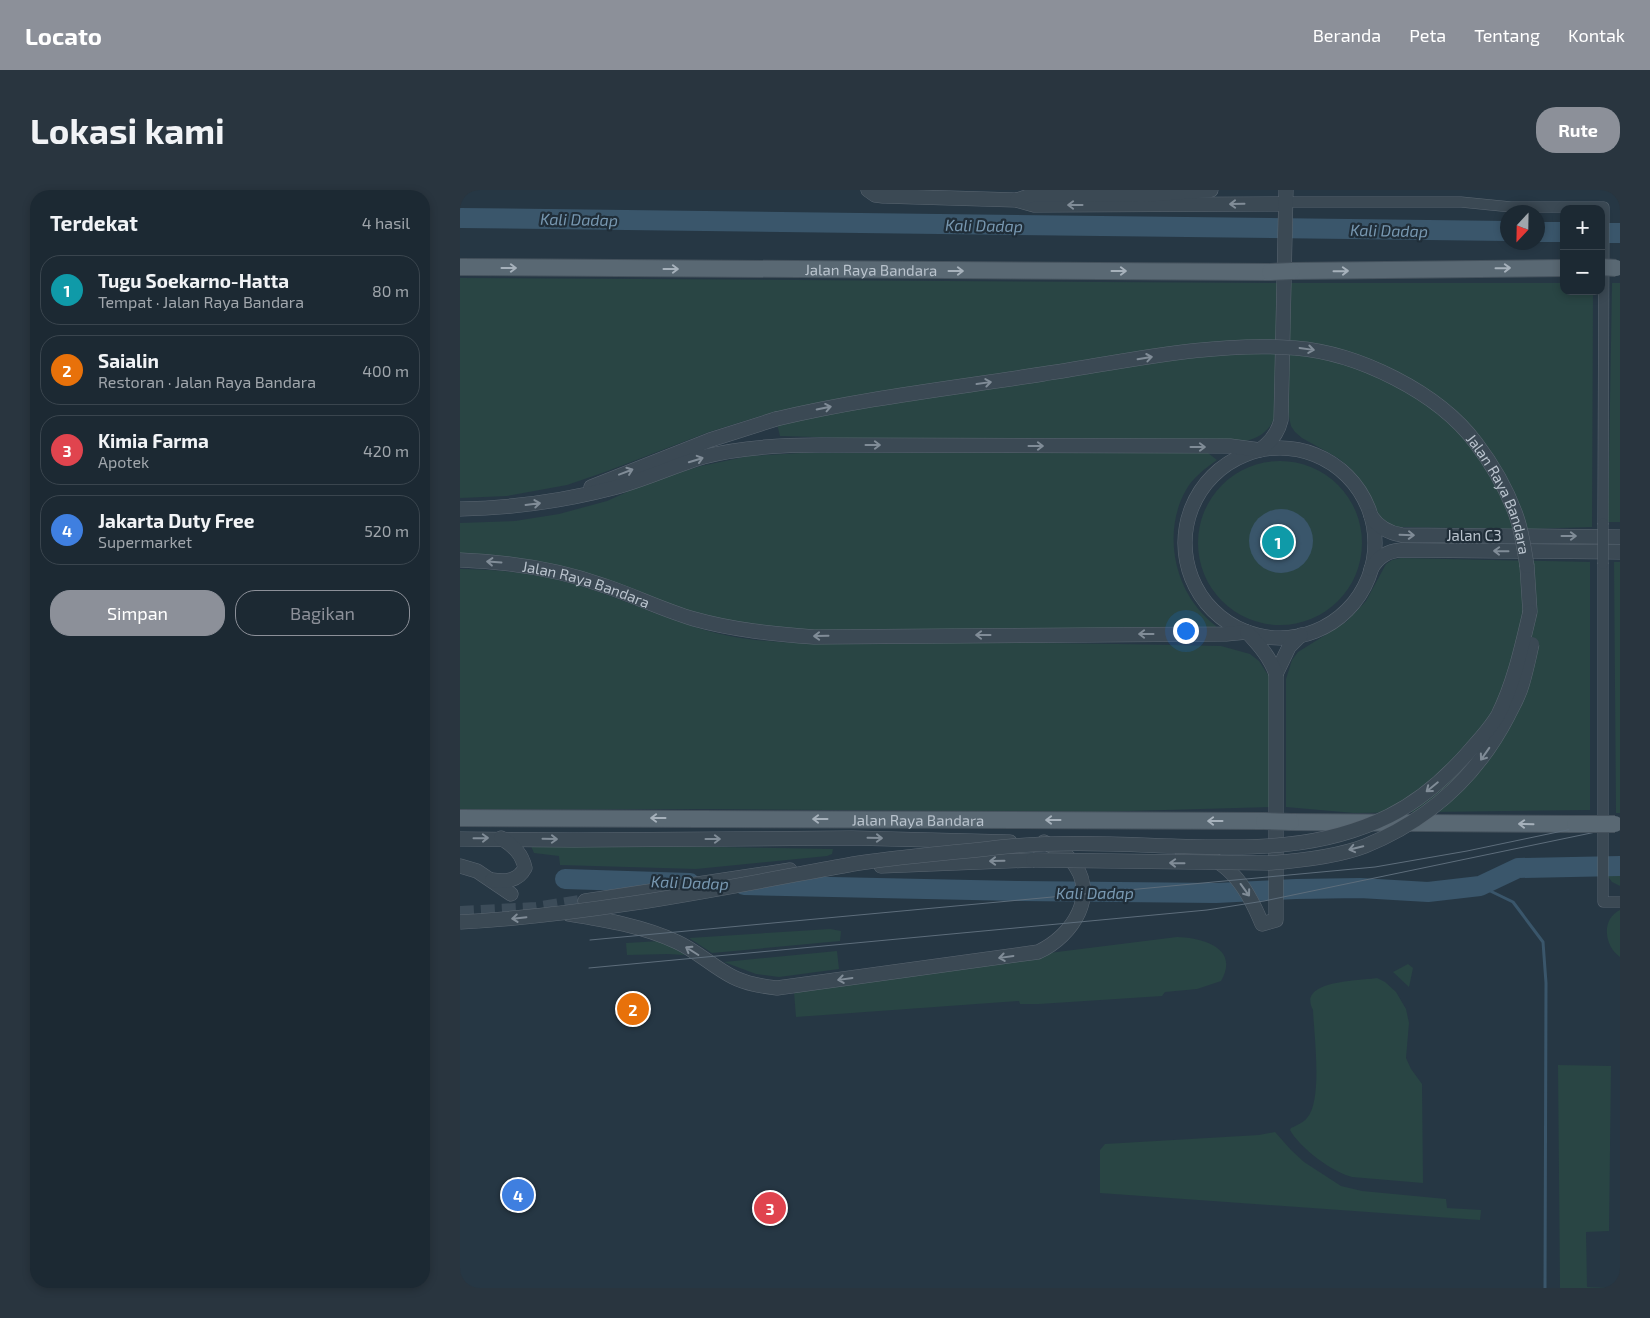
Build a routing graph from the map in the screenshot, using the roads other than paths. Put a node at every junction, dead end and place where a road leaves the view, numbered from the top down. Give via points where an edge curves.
1 (868, 190) edge
2 (1211, 190) edge
3 (1008, 196) edge
4 (1286, 199) edge
5 (1142, 200) junction
6 (460, 268) edge
7 (1560, 268) edge
8 (1282, 420) junction
9 (1260, 450) junction
10 (1302, 450) junction
11 (565, 498) junction
12 (460, 509) edge
13 (1368, 511) junction
14 (1620, 537) edge
15 (1620, 552) edge
16 (460, 560) edge
17 (1370, 572) junction
18 (1530, 612) junction
19 (1247, 632) junction
20 (1301, 635) junction
21 (1276, 674) junction
22 (460, 818) edge
23 (1618, 824) edge
24 (501, 838) junction
25 (460, 839) edge
26 (1044, 842) junction
27 (460, 866) edge
28 (492, 880) junction
29 (511, 894) dead end
30 (585, 901) tunnel mouth
31 (1620, 902) edge
32 (536, 909) dead end
33 (460, 922) edge

1 - 3 street via 884,196
2 - 5 street
3 - 5 street via 1034,205
4 -> 5 street
4 - 8 street
4 - 31 street, bridge via 1604,207 1603,902
6 -> 7 main road, Jalan Raya Bandara, bridge via 1270,272
8 - 9 street via 1271,441
8 - 10 street via 1286,433
9 - 10 street
11 -> 9 street, Jalan Raya Bandara via 614,488 705,457 772,446 1230,446
9 - 19 street via 1247,454 1220,471 1206,485 1194,502 1186,531 1187,564 1203,598 1224,620
10 - 13 street via 1331,462 1346,474
12 -> 11 street, Jalan Raya Bandara via 500,508
11 -> 18 street, Jalan Raya Bandara, bridge via 612,477 748,427 824,408 1205,350 1294,348 1320,351 1368,365 1393,377 1456,421 1476,442 1517,516 1527,566
13 -> 14 street, Jalan C3 via 1380,526 1402,535
13 - 17 street via 1375,542
15 -> 17 street, Jalan C3 via 1396,551 1380,558
19 -> 16 street, Jalan Raya Bandara via 814,637 774,634 695,619 606,586 548,569
17 - 20 street via 1354,601 1341,615 1323,627
18 -> 30 street, bridge via 1534,636 1522,685 1484,757 1454,790 1431,808 1364,846 1268,864 1033,860 806,868
18 -> 33 street, Jalan Raya Bandara, bridge via 1511,683 1497,717 1486,733 1457,766 1412,803 1374,823 1341,834 1282,846 1235,848 1108,844 1006,847 854,864 704,893 610,907
19 - 20 street via 1278,638
19 - 21 street via 1272,662
20 - 21 street via 1289,647
26 -> 21 street, Jalan Raya Bandara via 1193,852 1209,857 1220,863 1244,888 1262,924 1276,920
23 -> 22 main road, Jalan Raya Bandara, bridge
25 -> 24 street, Jalan Raya Bandara
24 -> 26 street, Jalan Raya Bandara via 852,838
24 - 28 street via 523,858 525,868 521,875 512,879 503,882
26 -> 32 street via 1076,866 1084,896 1068,930 1052,946 1038,952 777,988 733,977 663,936 603,919
27 - 28 street
28 - 29 street

